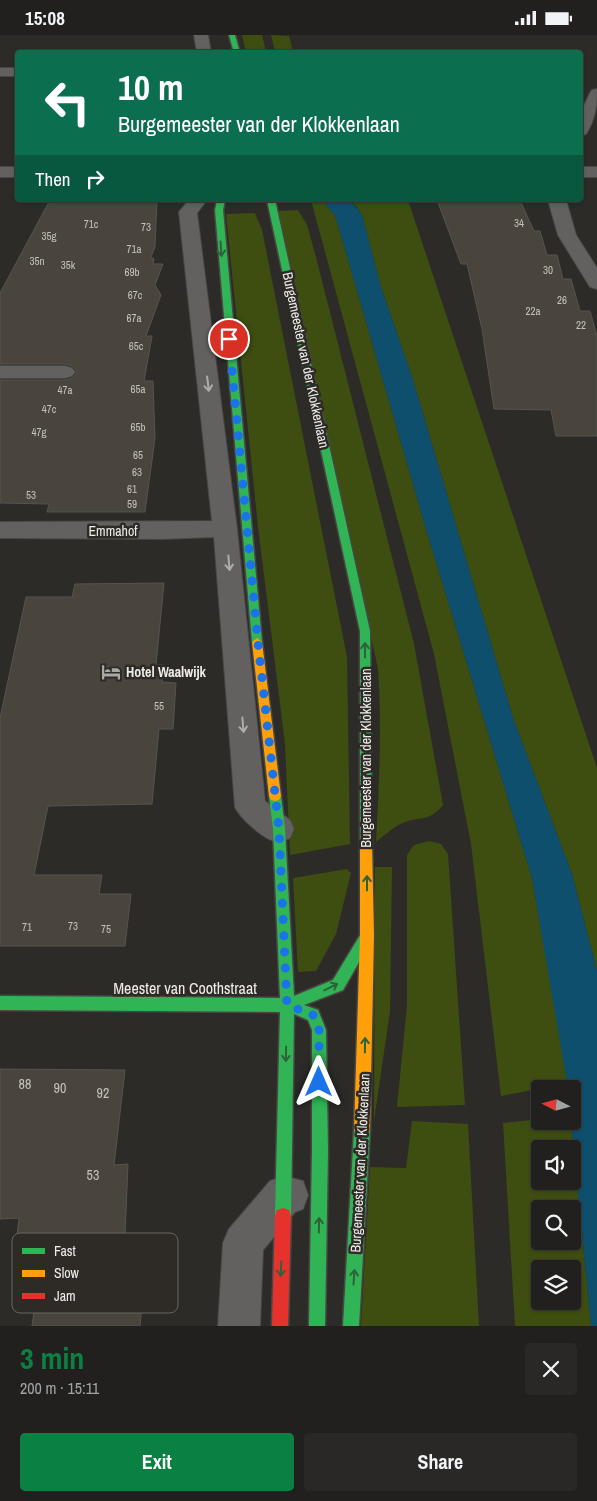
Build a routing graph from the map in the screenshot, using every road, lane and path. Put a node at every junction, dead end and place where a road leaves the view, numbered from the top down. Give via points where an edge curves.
1 (202, 35) edge
2 (232, 35) edge
3 (204, 50) edge
4 (236, 50) edge
5 (0, 72) edge
6 (15, 72) edge
7 (597, 93) edge
8 (583, 124) edge
9 (0, 172) edge
10 (15, 172) edge
11 (583, 172) edge
12 (597, 172) edge
13 (196, 202) edge
14 (221, 202) edge
15 (271, 202) edge
16 (557, 202) edge
17 (597, 283) edge
18 (0, 372) edge
19 (64, 372) dead end
20 (225, 529) junction
21 (0, 530) edge
22 (279, 829) junction
23 (367, 935) junction
24 (0, 1003) edge
25 (287, 1005) junction
26 (301, 1195) junction
27 (239, 1326) edge
28 (280, 1326) edge
29 (317, 1326) edge
30 (351, 1326) edge

1 - 3 street
2 - 4 main road
5 - 6 street
7 - 8 street
9 - 10 street
11 - 12 street
13 -> 20 street via 188,212
14 -> 22 main road via 224,282
23 -> 15 main road, Burgemeester van der Klokkenlaan via 365,631
16 - 17 street via 567,235
18 - 19 street
20 - 21 street, Emmahof
20 -> 22 street via 250,807
22 - 25 main road
25 -> 23 main road, Meester van Coothstraat via 338,985
30 -> 23 main road, Burgemeester van der Klokkenlaan via 362,1151
24 - 25 main road, Meester van Coothstraat
25 -> 26 main road
25 - 26 main road via 313,1015 319,1030
26 - 27 street via 243,1243
26 -> 28 main road
29 -> 26 main road

